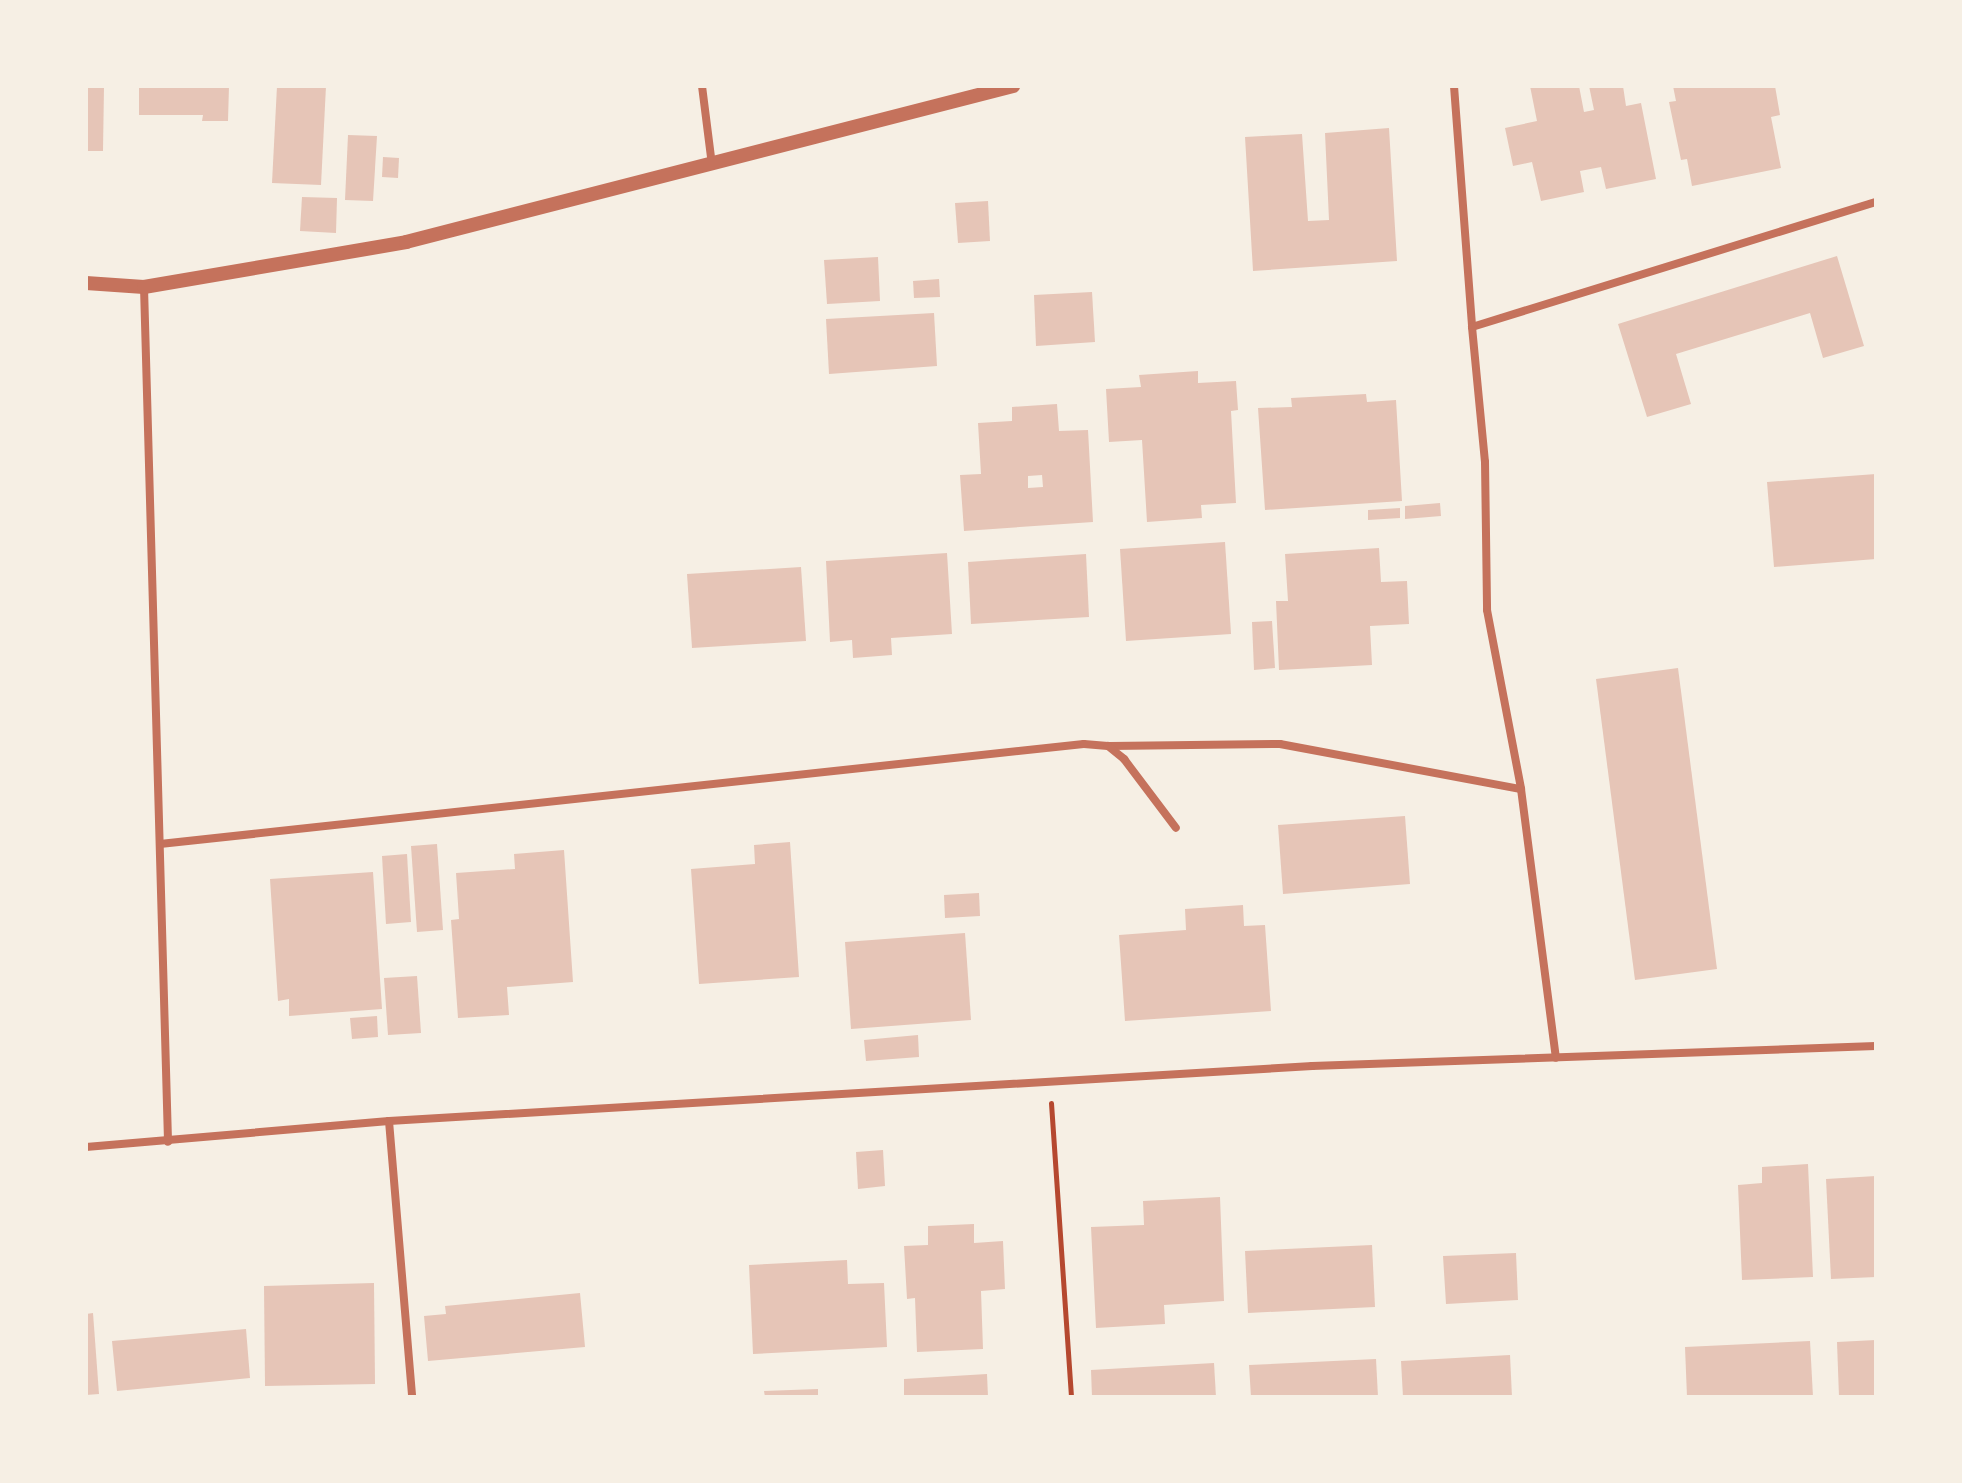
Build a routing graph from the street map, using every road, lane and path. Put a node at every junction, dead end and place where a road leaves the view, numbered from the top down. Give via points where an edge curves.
1 (702, 86) edge
2 (1013, 86) edge
3 (1454, 86) edge
4 (712, 166) junction
5 (1876, 202) edge
6 (86, 283) edge
7 (144, 287) junction
8 (1472, 327) junction
9 (1108, 746) junction
10 (1521, 789) junction
11 (1176, 828) dead end
12 (160, 844) junction
13 (1876, 1046) edge
14 (1556, 1058) junction
15 (1049, 1082) junction
16 (389, 1121) junction
17 (168, 1142) junction
18 (86, 1147) edge
19 (412, 1397) edge
20 (1071, 1397) edge

1 - 4 street
2 - 4 street
3 - 8 street
4 - 7 street via 406,242
5 - 8 street
6 - 7 street
7 - 12 street
8 - 10 street via 1485,462 1487,610
9 - 10 street via 1280,744
9 - 11 street
9 - 12 street via 1084,744
10 - 14 street
12 - 17 street
13 - 14 street
14 - 15 street
15 - 16 street
15 - 20 path
16 - 17 street
16 - 19 street
17 - 18 street

